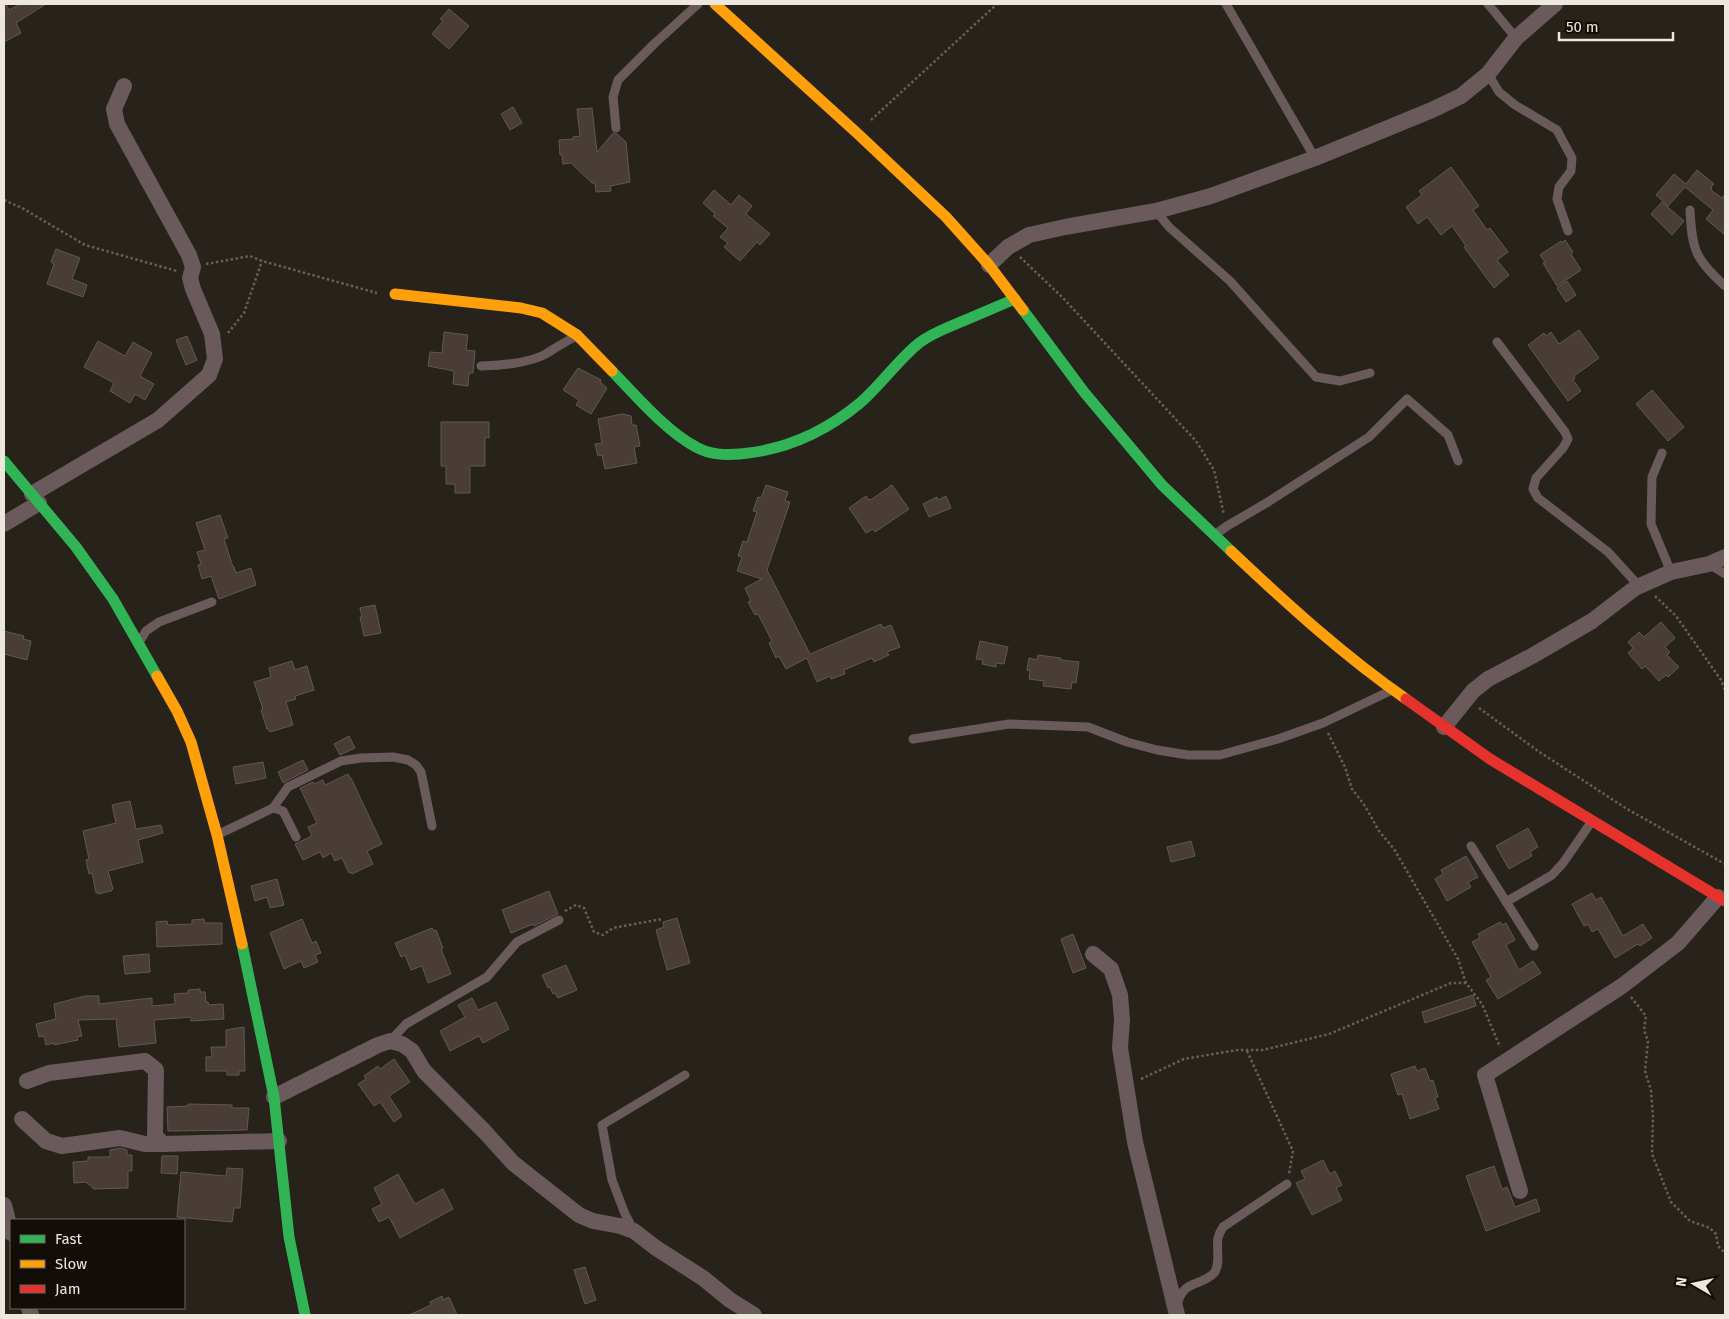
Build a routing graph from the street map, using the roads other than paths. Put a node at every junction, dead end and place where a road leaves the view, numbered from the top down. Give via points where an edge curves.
1 (698, 4) edge
2 (715, 4) edge
3 (1226, 4) edge
4 (1488, 4) edge
5 (1555, 4) edge
6 (1516, 38) junction
7 (1488, 74) junction
8 (124, 86) dead end
9 (616, 128) dead end
10 (1315, 158) junction
11 (1690, 210) dead end
12 (1156, 211) junction
13 (1568, 231) dead end
14 (989, 265) junction
15 (1725, 286) edge
16 (395, 294) dead end
17 (1015, 299) junction
18 (578, 336) junction
19 (1497, 342) dead end
20 (481, 366) dead end
21 (1370, 373) dead end
22 (1662, 453) dead end
23 (4, 461) edge
24 (1458, 461) dead end
25 (35, 499) junction
26 (4, 524) edge
27 (1214, 536) junction
28 (1725, 557) edge
29 (1709, 564) junction
30 (1672, 572) junction
31 (1725, 574) edge
32 (1637, 587) junction
33 (212, 602) dead end
34 (139, 644) junction
35 (1393, 690) junction
36 (1444, 727) junction
37 (913, 739) dead end
38 (273, 808) junction
39 (1592, 821) junction
40 (432, 826) dead end
41 (217, 835) junction
42 (296, 837) dead end
43 (1471, 846) dead end
44 (1721, 899) edge
45 (1506, 902) junction
46 (559, 920) road end
47 (1534, 946) dead end
48 (1093, 954) dead end
49 (390, 1041) junction
50 (685, 1075) dead end
51 (26, 1081) dead end
52 (274, 1098) junction
53 (22, 1118) dead end
54 (279, 1140) junction
55 (163, 1144) junction
56 (1287, 1184) road end
57 (1520, 1191) dead end
58 (4, 1205) edge
59 (10, 1229) edge
60 (634, 1232) junction
61 (1176, 1312) edge
62 (305, 1315) edge
63 (754, 1315) edge

1 - 9 lane via 618,80 613,97
2 - 14 street via 858,134 946,218
3 - 10 lane
4 - 6 lane
5 - 6 street
6 - 7 street
7 - 10 street via 1461,96
7 - 13 lane via 1499,92 1515,106 1556,130 1572,158 1571,171 1559,187 1557,200
8 - 25 street via 114,109 117,124 189,255 193,267 190,278 212,334 215,359 209,375 158,420
10 - 12 street via 1211,196
11 - 15 lane via 1691,238 1696,253 1706,270
12 - 14 street via 1029,236 1008,247
12 - 21 lane via 1230,281 1316,377 1340,381
14 - 17 street
16 - 18 street via 521,308 542,313
17 - 18 street via 932,334 861,402 831,425 806,439 753,454 727,455 695,448 652,412
17 - 27 street via 1112,426 1162,485
18 - 20 lane via 526,361
19 - 32 lane via 1568,439 1536,478 1533,489 1538,498 1608,552
22 - 30 lane via 1652,478 1651,524
23 - 25 street
24 - 27 lane via 1448,435 1407,399 1369,437
25 - 26 street
25 - 34 street via 92,569
27 - 35 street via 1309,624
28 - 29 street
29 - 30 street
29 - 31 lane
30 - 32 street
32 - 36 street via 1592,621 1488,679 1473,691
33 - 34 lane via 159,622 146,631
34 - 41 street via 191,742
35 - 36 street
35 - 37 lane via 1323,723 1220,755 1188,755 1157,750 1088,727 1009,724
36 - 39 street
38 - 40 lane via 288,787 341,761 393,757 408,760 421,772
38 - 41 lane
38 - 42 lane via 283,811
39 - 44 street
39 - 45 lane via 1552,875
41 - 52 street
43 - 45 lane
44 - 57 street via 1678,943 1622,986 1485,1075
45 - 47 lane
46 - 49 lane via 517,942 487,977 406,1024
48 - 61 street via 1111,970 1120,995 1120,1048 1135,1142
49 - 52 street
49 - 60 street via 412,1051 424,1071 513,1163 578,1215
50 - 60 lane via 602,1125 612,1180
51 - 55 street via 49,1073 145,1061 156,1070 155,1136
52 - 54 street
53 - 55 street via 46,1141 62,1146 120,1138
54 - 55 street
54 - 62 street via 289,1237
56 - 61 lane via 1223,1227 1218,1237 1214,1273 1184,1289
58 - 59 street
60 - 63 street

